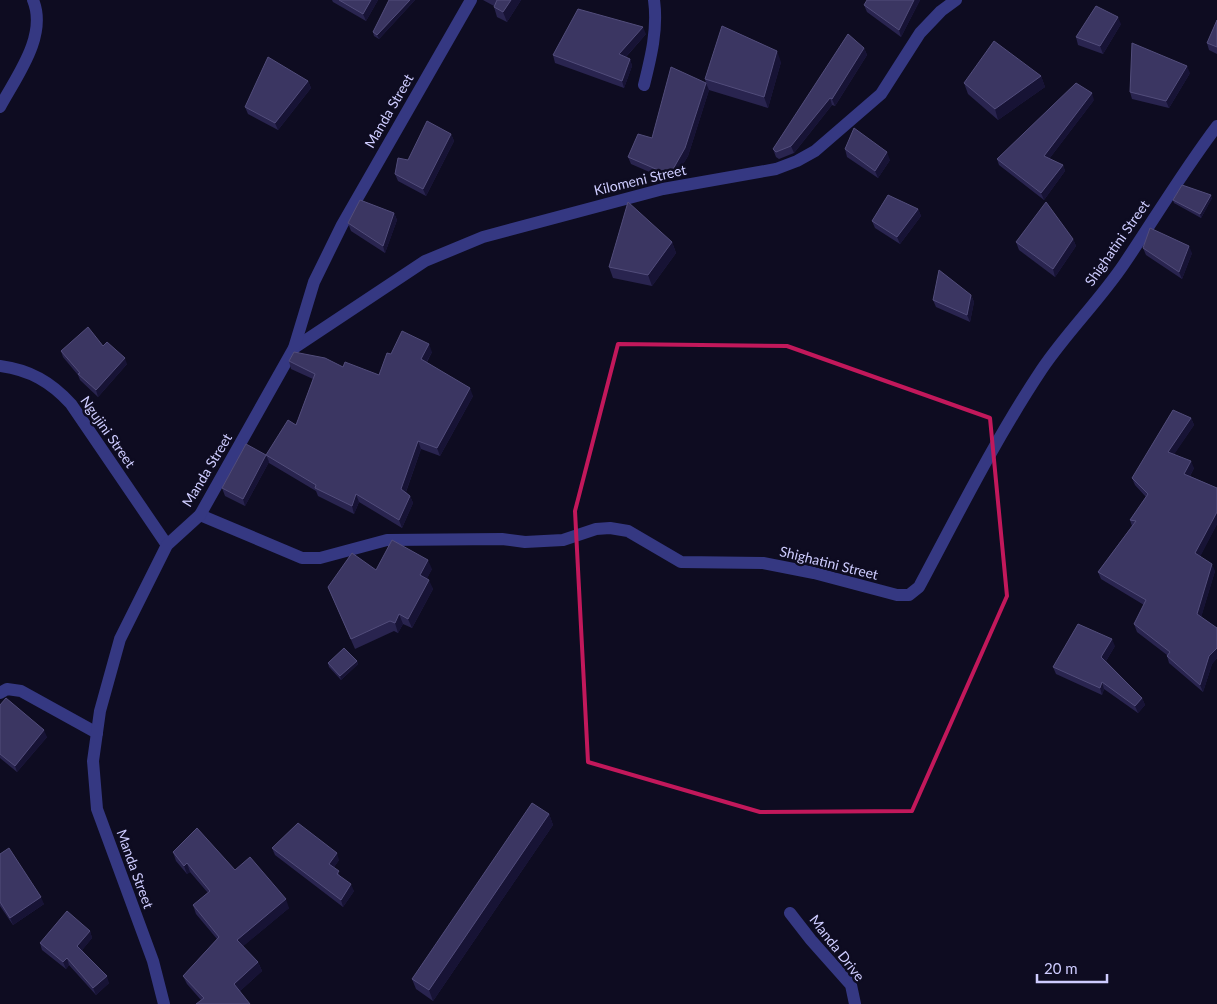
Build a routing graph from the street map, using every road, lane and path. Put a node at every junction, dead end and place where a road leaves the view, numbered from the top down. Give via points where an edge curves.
1 (33, 0) edge
2 (471, 0) edge
3 (654, 0) edge
4 (956, 0) edge
5 (644, 85) dead end
6 (0, 108) edge
7 (1217, 126) edge
8 (294, 348) junction
9 (0, 366) edge
10 (200, 515) junction
11 (167, 545) junction
12 (0, 693) edge
13 (97, 733) junction
14 (790, 913) dead end
15 (164, 1004) edge
16 (855, 1004) edge

1 - 6 street via 36,34
2 - 8 street, Manda Street via 342,225 314,282
3 - 5 street via 655,25
4 - 8 street, Kilomeni Street via 920,33 881,94 815,151 797,161 776,169 663,188 484,237 425,261
7 - 10 street, Shighatini Street via 1122,266 1042,370 994,448 919,587 909,595 897,595 763,563 682,562 628,531 610,528 563,540 387,540 320,558 302,558
8 - 10 street, Manda Street
9 - 11 street, Ngujini Street via 32,374 56,388 71,404
10 - 11 street, Manda Street
11 - 13 street, Manda Street via 120,640
12 - 13 street via 8,689 20,691
13 - 15 street, Manda Street via 93,761 97,809 153,961
14 - 16 street, Manda Drive via 851,985

